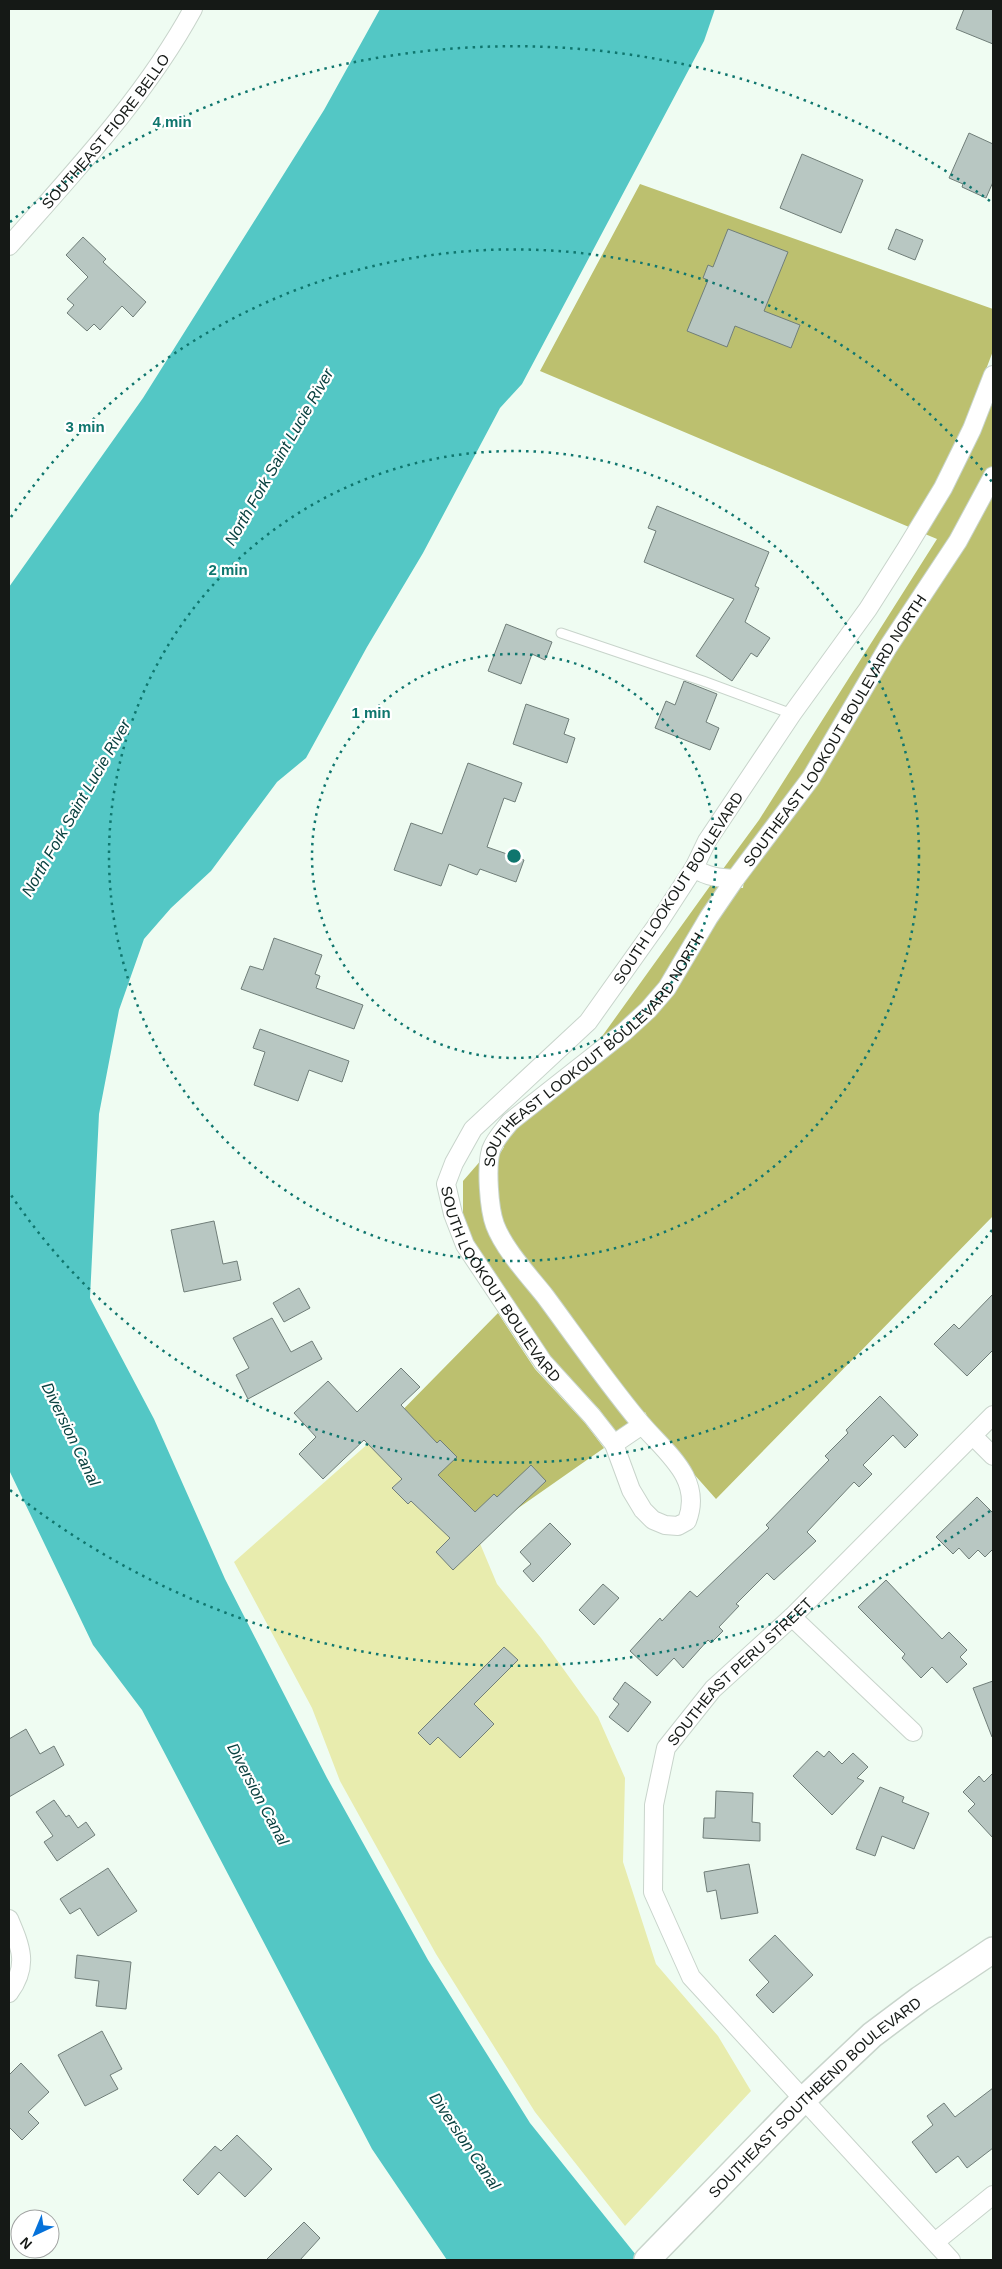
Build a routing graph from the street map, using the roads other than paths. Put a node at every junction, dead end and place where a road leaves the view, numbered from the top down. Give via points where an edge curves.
1 (193, 9) edge
2 (9, 246) edge
3 (993, 376) edge
4 (993, 476) edge
5 (561, 633) dead end
6 (792, 714) junction
7 (694, 868) junction
8 (735, 878) junction
9 (467, 1138) junction
10 (491, 1151) junction
11 (993, 1415) edge
12 (642, 1425) junction
13 (973, 1436) junction
14 (614, 1444) junction
15 (993, 1456) edge
16 (792, 1617) junction
17 (913, 1732) dead end
18 (9, 1919) edge
19 (14, 1942) edge
20 (993, 1950) edge
21 (9, 1993) edge
22 (803, 2100) junction
23 (993, 2195) edge
24 (935, 2242) junction
25 (653, 2254) edge
26 (951, 2260) edge

1 - 2 street, SOUTHEAST FIORE BELLO via 166,56 128,107
3 - 6 street, SOUTH LOOKOUT BOULEVARD via 972,430 943,488 868,609
4 - 8 street, SOUTHEAST LOOKOUT BOULEVARD NORTH via 958,541 888,647 811,778
5 - 6 lane
6 - 7 street, SOUTH LOOKOUT BOULEVARD via 706,841
7 - 8 street via 716,878
7 - 9 street, SOUTH LOOKOUT BOULEVARD via 588,1022 473,1128
8 - 10 street, SOUTHEAST LOOKOUT BOULEVARD NORTH via 667,988 648,1010 510,1122
9 - 10 street
9 - 14 street, SOUTH LOOKOUT BOULEVARD via 446,1184 452,1214 465,1245 543,1362
10 - 12 street, SOUTHEAST LOOKOUT BOULEVARD NORTH via 495,1225 527,1273
11 - 13 street, SOUTHEAST PERU STREET
12 - 14 street
12 - 14 street, SOUTHEAST LOOKOUT BOULEVARD NORTH via 684,1474 692,1490 693,1502 687,1521 678,1526 665,1525 653,1520 643,1510 631,1490
13 - 15 street
13 - 16 street, SOUTHEAST PERU STREET
16 - 17 street
16 - 22 street, SOUTHEAST PERU STREET via 713,1689 666,1748 654,1805 653,1892 691,1977
18 - 19 street
19 - 21 street via 22,1964 17,1982
20 - 22 street, SOUTHEAST SOUTHBEND BOULEVARD via 872,2035
22 - 24 street, SOUTHEAST PERU STREET
22 - 25 street, SOUTHEAST SOUTHBEND BOULEVARD
23 - 24 street
24 - 26 street, SOUTHEAST PERU STREET

